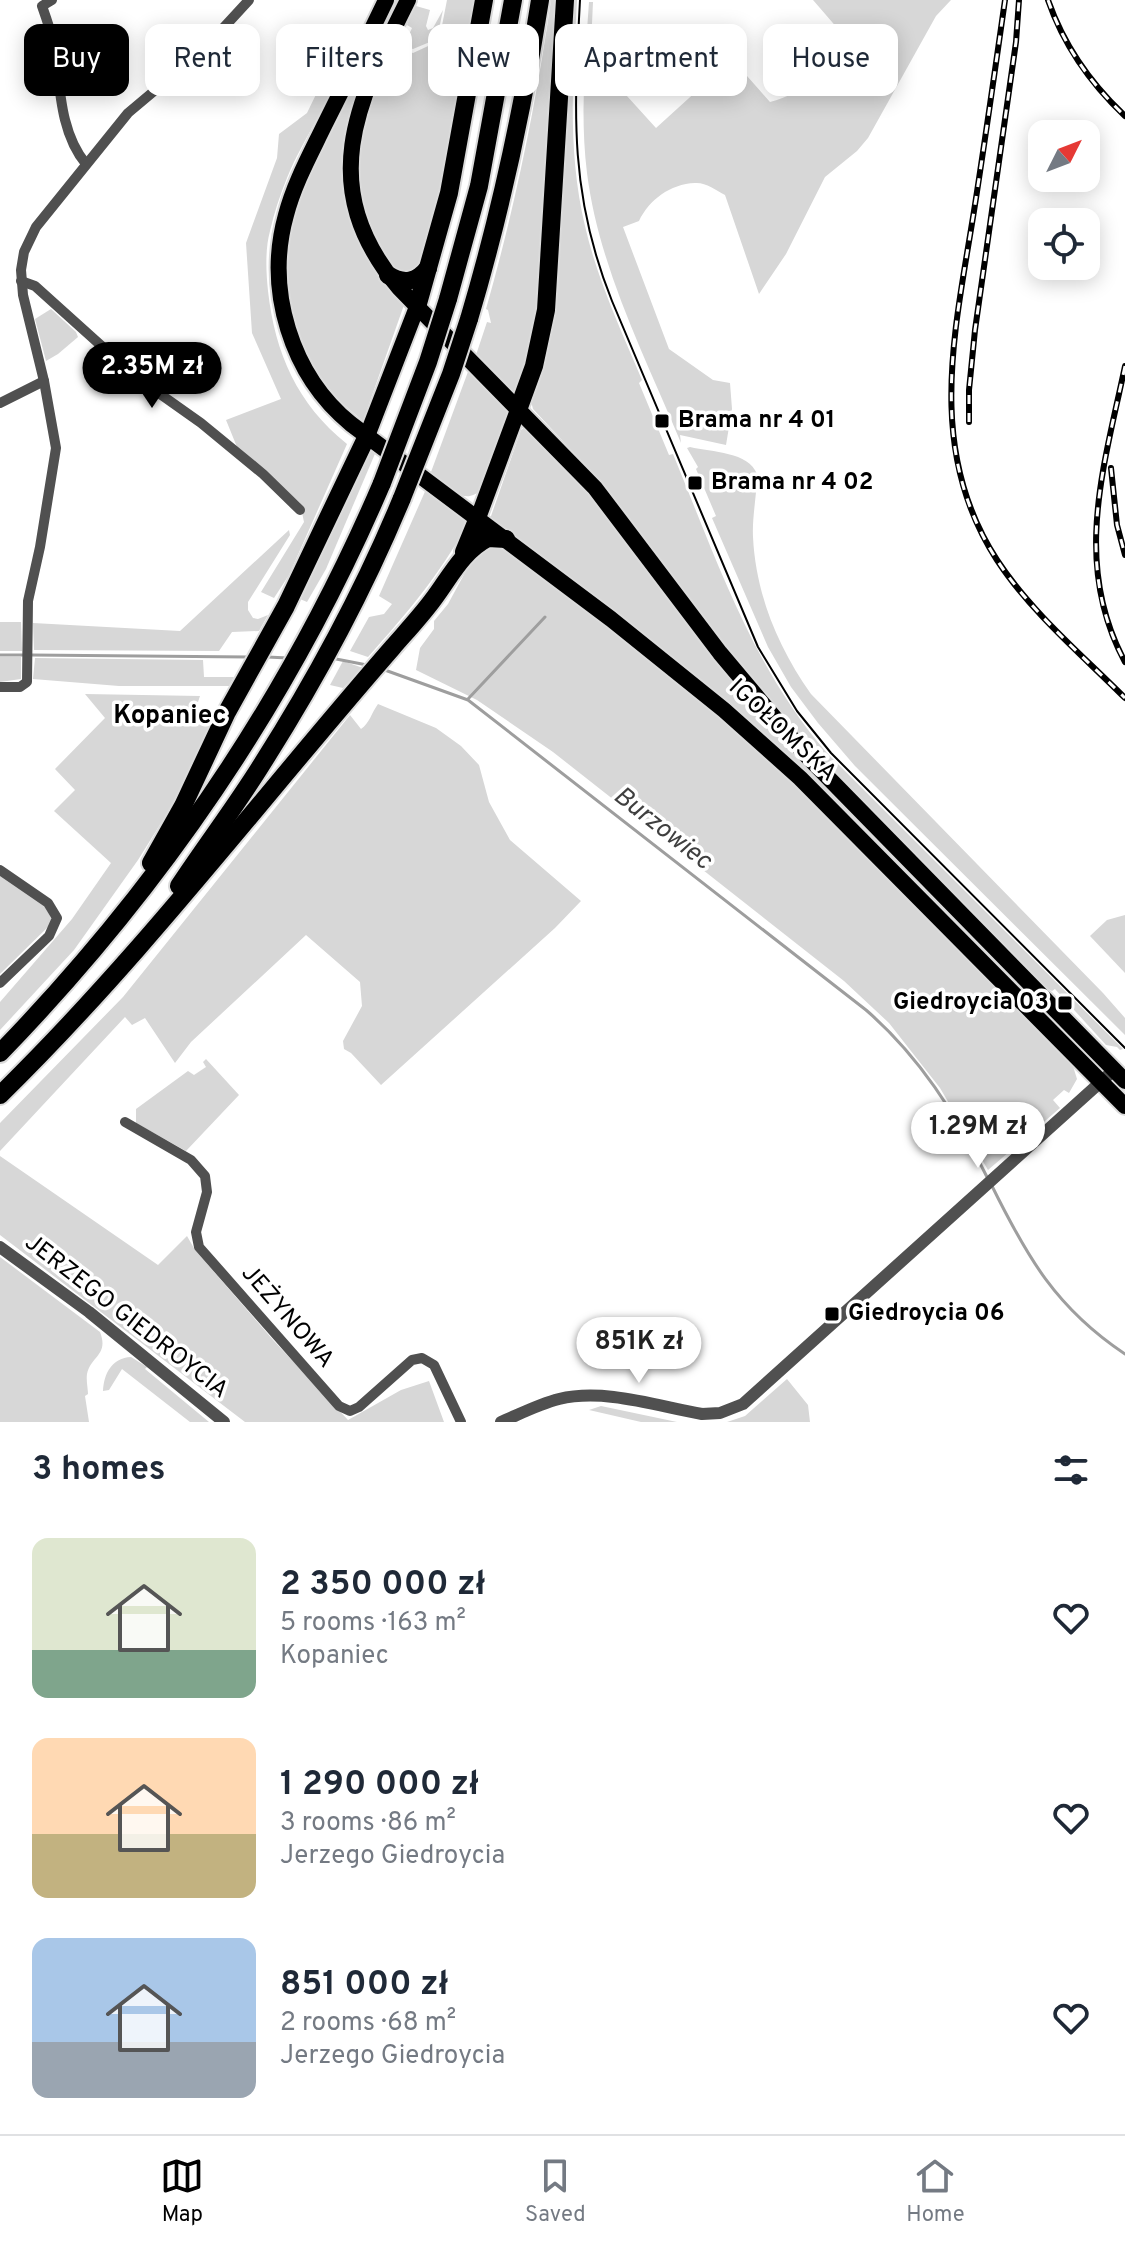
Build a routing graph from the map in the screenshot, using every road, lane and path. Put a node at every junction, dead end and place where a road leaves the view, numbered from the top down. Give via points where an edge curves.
1 (52, 0) edge
2 (386, 0) edge
3 (408, 0) edge
4 (484, 0) edge
5 (513, 0) edge
6 (540, 0) edge
7 (565, 0) edge
8 (241, 3) edge
9 (86, 164) junction
10 (430, 265) junction
11 (388, 275) junction
12 (21, 281) junction
13 (417, 307) junction
14 (44, 381) junction
15 (0, 403) edge
16 (518, 410) junction
17 (367, 436) junction
18 (300, 510) dead end
19 (478, 518) junction
20 (506, 539) junction
21 (462, 558) junction
22 (0, 687) edge
23 (0, 870) edge
24 (128, 909) junction
25 (145, 937) junction
26 (0, 983) edge
27 (0, 1053) edge
28 (1120, 1076) edge
29 (1101, 1082) junction
30 (0, 1095) edge
31 (1125, 1106) edge
32 (125, 1122) dead end
33 (0, 1247) edge
34 (224, 1422) edge
35 (461, 1422) edge
36 (501, 1422) edge

1 - 9 street via 42,6 54,47 58,90
2 - 17 main road, IGOŁOMSKA via 301,173 279,255 285,319 305,371 333,408
3 - 11 main road, IGOŁOMSKA via 362,99 352,147 358,211
4 - 10 highway via 449,193
5 - 24 highway, bridge via 479,186 428,362 382,483 341,574 262,717
6 - 25 highway, bridge via 488,254 451,374 402,498 338,635 289,719
7 - 16 highway via 546,310
8 - 9 street via 203,50 128,113
9 - 12 street via 31,236
10 - 11 highway via 412,281
10 - 13 highway
11 - 13 main road, IGOŁOMSKA
12 - 14 street
12 - 18 street via 35,286 136,377 201,423
13 - 16 main road, IGOŁOMSKA
13 - 17 main road
14 - 15 street
14 - 22 street via 55,459 28,601 27,682
16 - 19 main road
16 - 28 main road, IGOŁOMSKA via 595,488 720,653 805,754
17 - 19 main road, IGOŁOMSKA
17 - 24 highway via 286,606
19 - 20 main road, IGOŁOMSKA
19 - 21 highway
20 - 21 highway via 488,538
20 - 29 main road, IGOŁOMSKA via 769,749
21 - 25 highway via 421,615
23 - 26 street via 48,903 57,918 49,936
24 - 27 highway
25 - 30 highway
28 - 29 street
29 - 31 main road, IGOŁOMSKA
29 - 36 street via 737,1408 702,1414 590,1395 541,1404
32 - 35 street, JEŻYNOWA via 201,1171 208,1184 196,1232 199,1247 339,1406 354,1409 412,1360 426,1359
33 - 34 street, JERZEGO GIEDROYCIA

